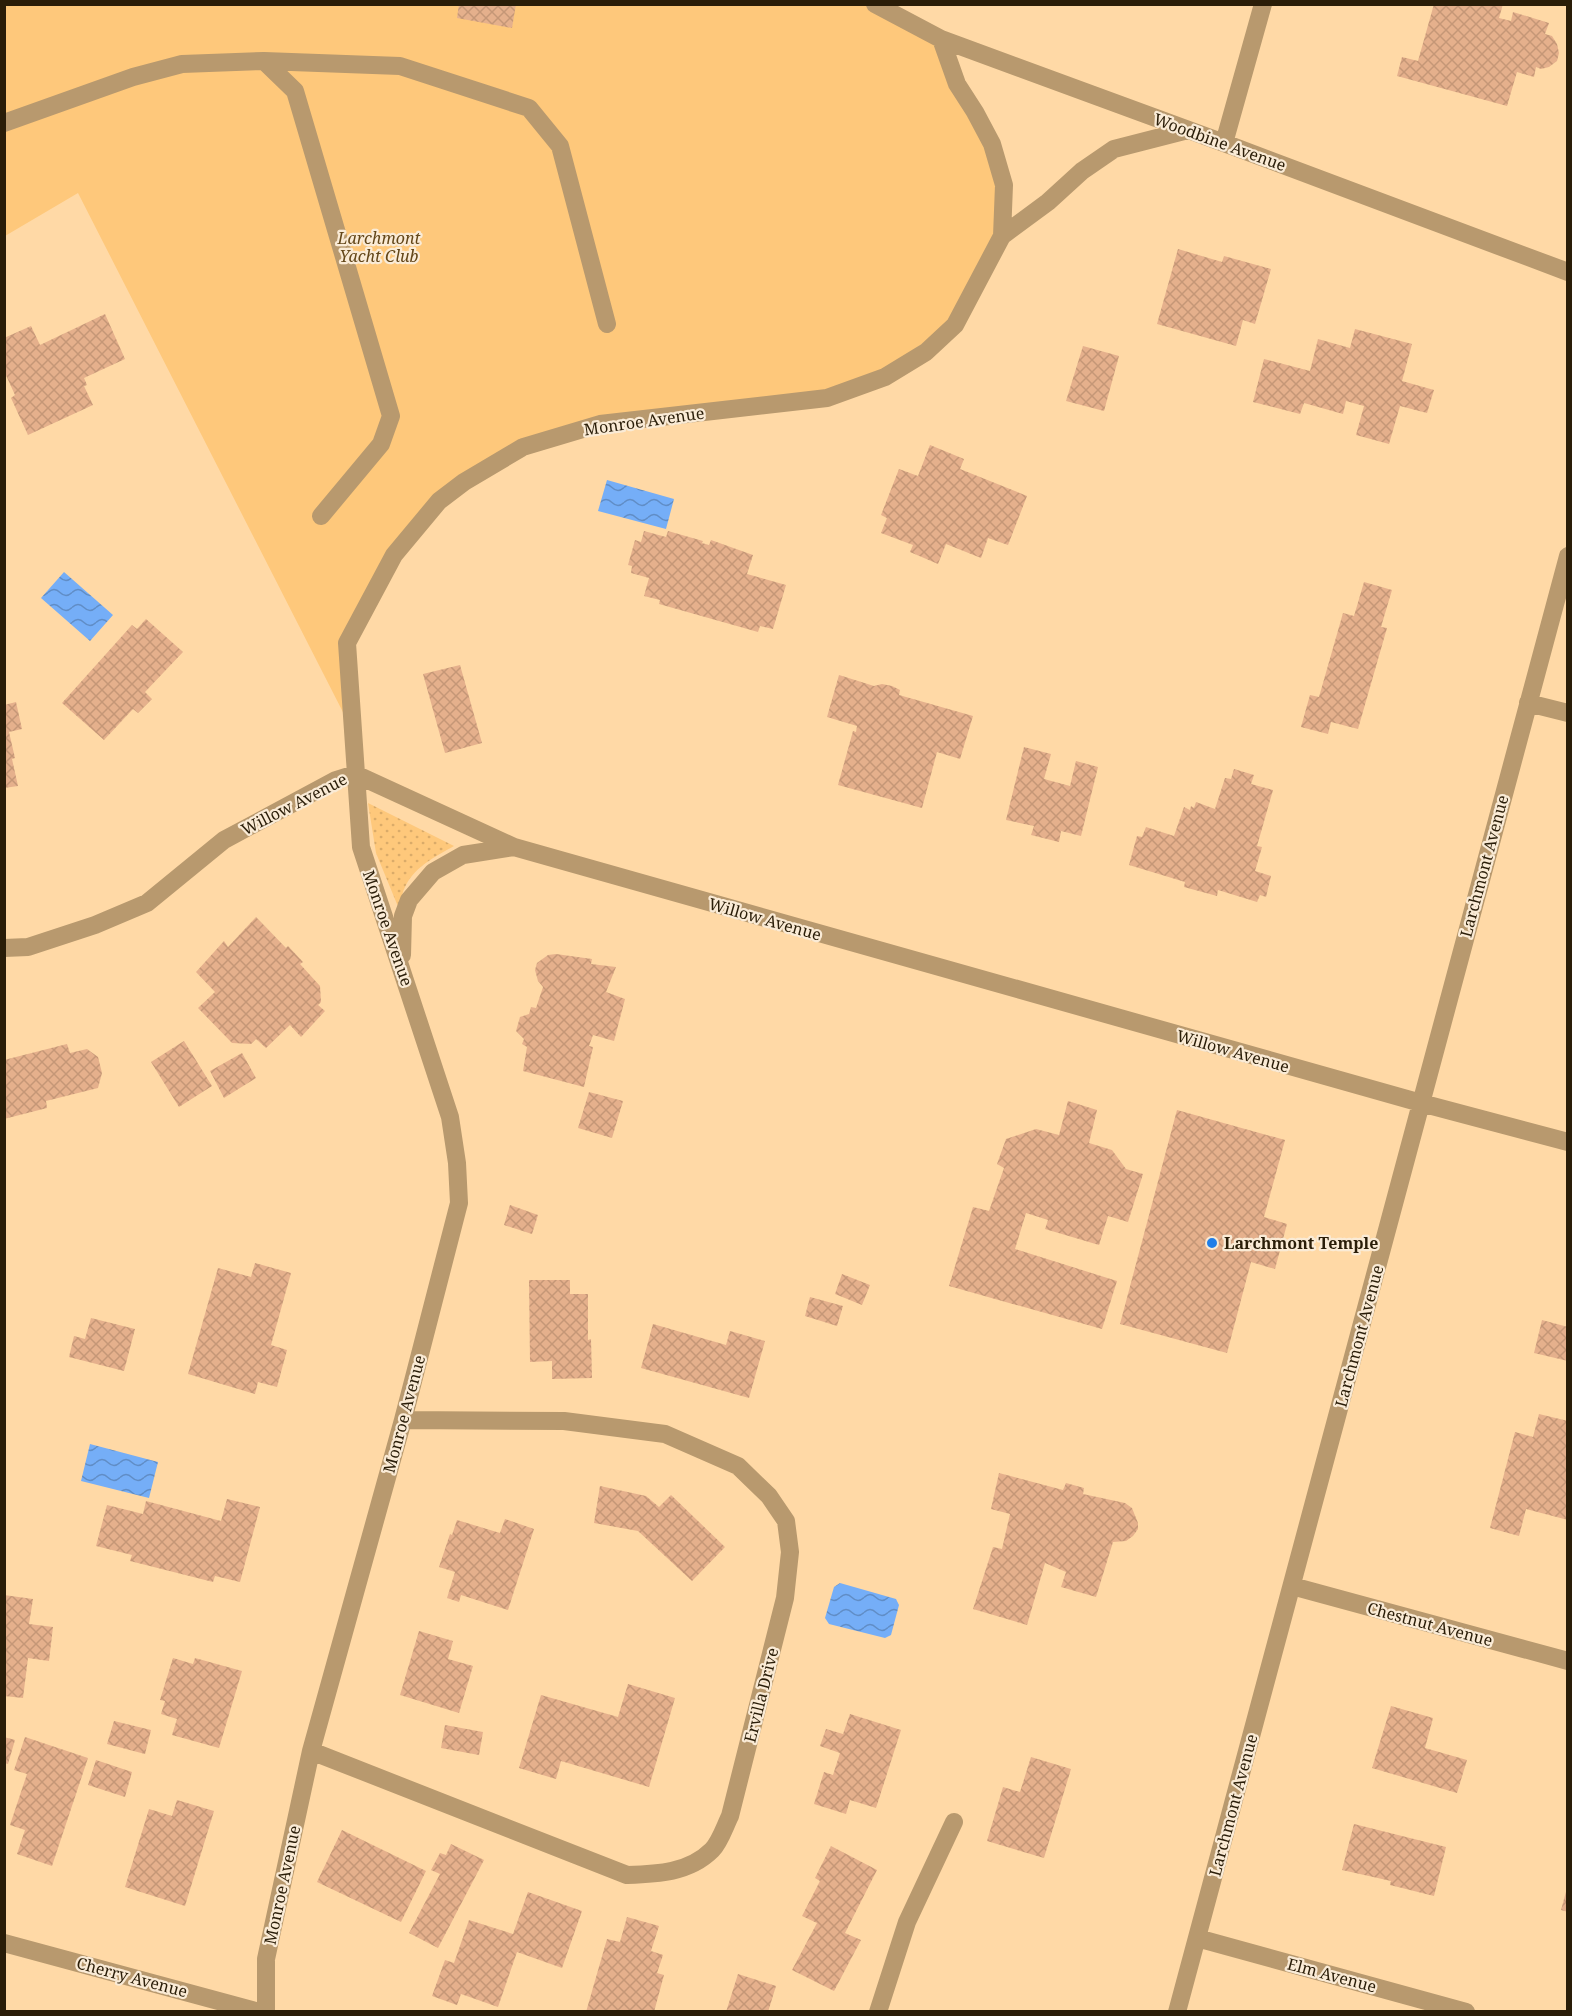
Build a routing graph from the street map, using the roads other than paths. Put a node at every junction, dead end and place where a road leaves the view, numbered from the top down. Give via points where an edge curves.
1 (875, 4) edge
2 (1263, 4) edge
3 (941, 39) junction
4 (264, 61) junction
5 (4, 123) edge
6 (1188, 130) junction
7 (1224, 143) junction
8 (1002, 236) junction
9 (1568, 273) edge
10 (607, 324) dead end
11 (321, 516) dead end
12 (1568, 556) edge
13 (1528, 703) junction
14 (1568, 712) edge
15 (356, 774) junction
16 (514, 847) junction
17 (4, 948) edge
18 (402, 969) junction
19 (1420, 1104) junction
20 (1568, 1142) edge
21 (403, 1420) junction
22 (1292, 1586) junction
23 (1568, 1661) edge
24 (311, 1751) junction
25 (954, 1822) dead end
26 (1197, 1938) junction
27 (4, 1943) edge
28 (259, 2012) edge
29 (266, 2012) edge
30 (878, 2012) edge
31 (1178, 2012) edge
32 (1466, 2012) edge

1 - 3 street, Woodbine Avenue
2 - 7 street
3 - 6 street, Woodbine Avenue
3 - 8 street, Monroe Avenue via 957,84 992,144 1004,185
4 - 5 street via 182,64 133,77
4 - 10 street via 400,66 529,108 560,146
4 - 11 street via 295,91 392,416 381,444
6 - 7 street, Woodbine Avenue
6 - 8 street, Monroe Avenue via 1114,149
7 - 9 street, Woodbine Avenue
8 - 15 street, Monroe Avenue via 955,325 926,352 885,378 827,398 600,424 523,447 439,501 394,555 347,643
12 - 13 street, Larchmont Avenue
13 - 14 street
13 - 19 street, Larchmont Avenue
15 - 16 street, Willow Avenue
15 - 17 street, Willow Avenue via 336,780 224,840 147,903 95,926 28,946
15 - 18 street, Monroe Avenue via 361,847
16 - 18 street via 463,855 433,872 420,885 404,916
16 - 19 street, Willow Avenue
18 - 21 street, Monroe Avenue via 450,1117 459,1203
19 - 20 street, Willow Avenue
19 - 22 street, Larchmont Avenue
21 - 24 street, Monroe Avenue
21 - 24 street, Ervilla Drive via 564,1421 665,1434 738,1466 769,1496 786,1521 790,1552 785,1598 730,1816 714,1849 694,1863 663,1874 627,1875
22 - 23 street, Chestnut Avenue
22 - 26 street, Larchmont Avenue
24 - 29 street, Monroe Avenue via 266,1959
25 - 30 street via 907,1922
26 - 31 street, Larchmont Avenue
26 - 32 street, Elm Avenue
27 - 28 street, Cherry Avenue

